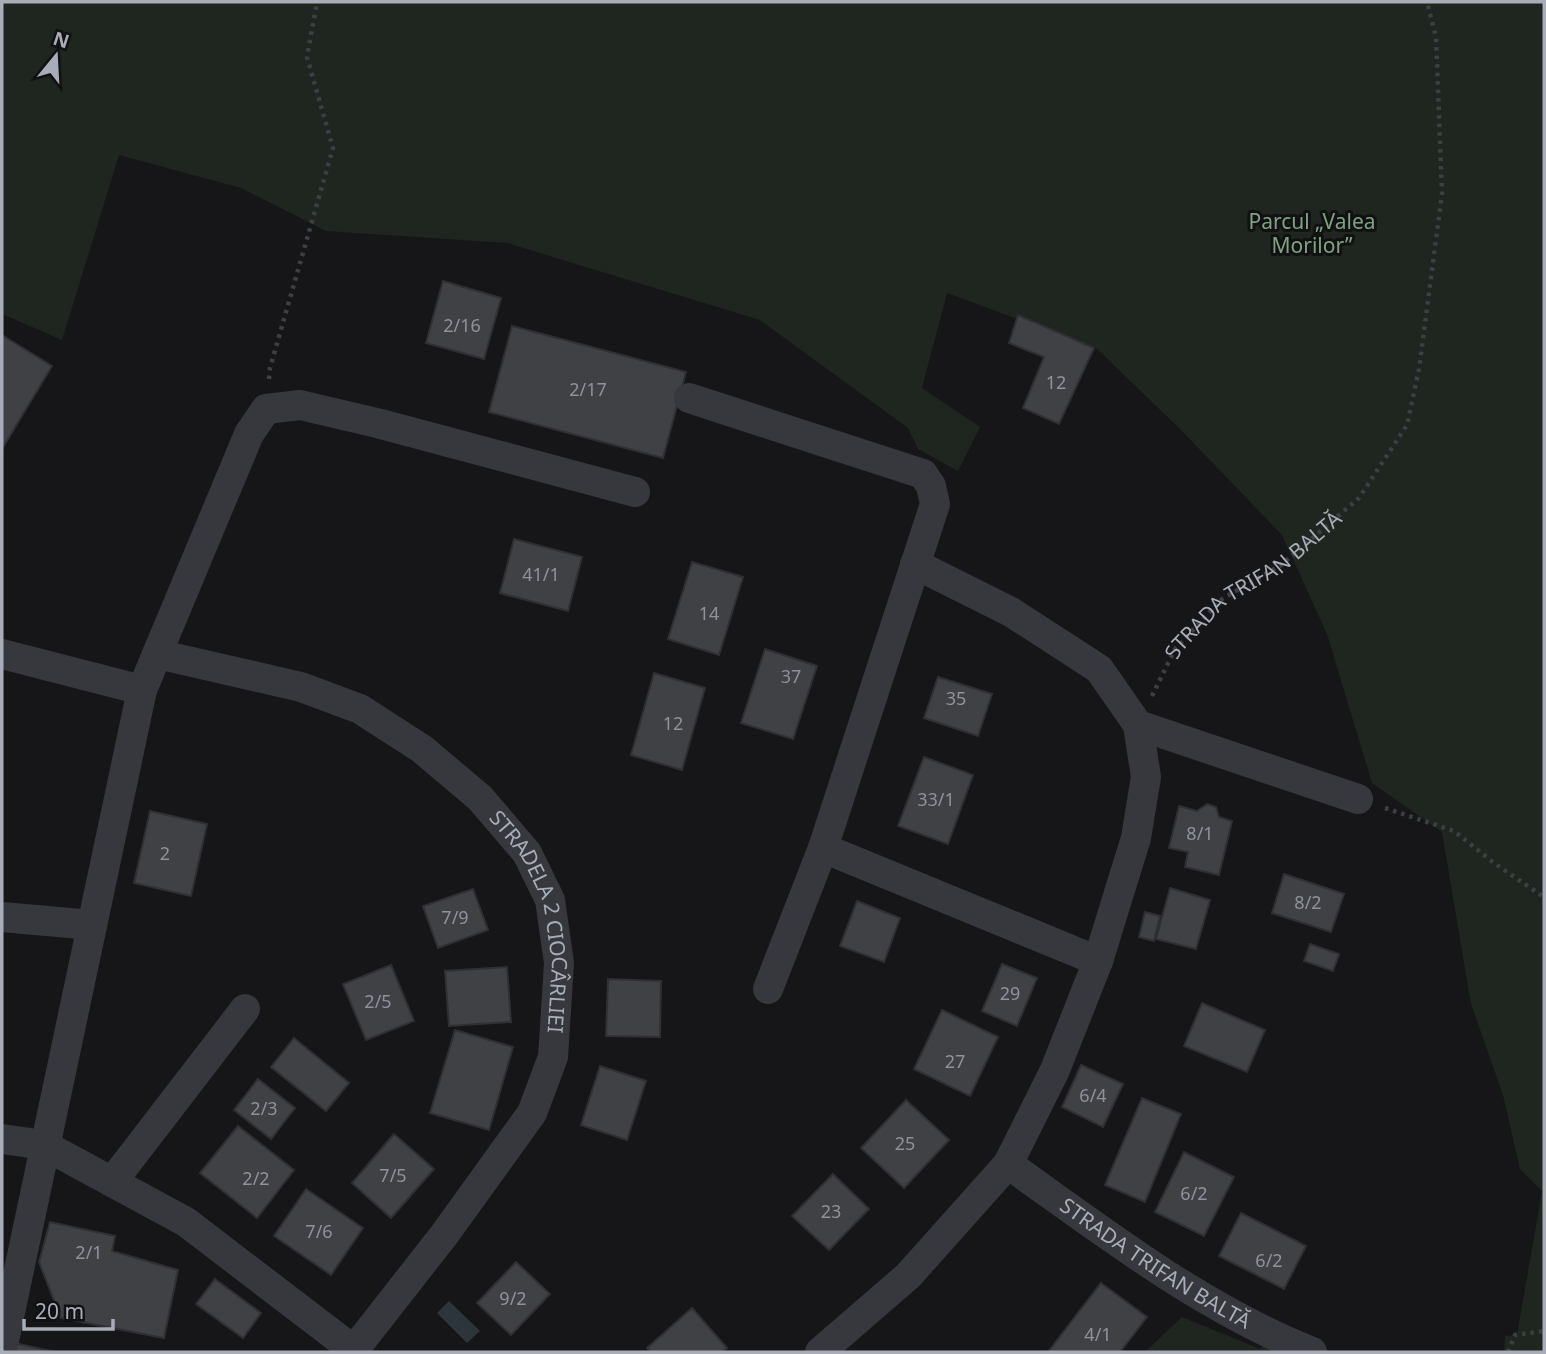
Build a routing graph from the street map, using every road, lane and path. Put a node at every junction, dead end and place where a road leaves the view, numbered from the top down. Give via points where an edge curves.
1 (317, 2) edge
2 (1427, 2) edge
3 (689, 398) dead end
4 (266, 409) junction
5 (635, 492) dead end
6 (915, 564) junction
7 (2, 654) edge
8 (157, 654) junction
9 (142, 691) junction
10 (1138, 725) junction
11 (1358, 799) joint
12 (823, 848) junction
13 (1544, 898) edge
14 (2, 917) edge
15 (92, 925) junction
16 (1098, 961) junction
17 (768, 989) dead end
18 (245, 1009) dead end
19 (2, 1139) edge
20 (44, 1145) junction
21 (1008, 1164) junction
22 (112, 1182) junction
23 (1544, 1331) edge
24 (2, 1350) edge
25 (355, 1351) edge
26 (820, 1352) edge
27 (1312, 1352) edge
28 (1508, 1352) edge

1 - 4 path via 307,57 333,148 270,368
2 - 10 path, STRADA TRIFAN BALTĂ via 1436,37 1442,194 1407,425 1359,498 1281,565 1222,599 1175,649
3 - 6 street via 923,474 935,504
4 - 5 street via 300,405
4 - 8 street via 249,434
6 - 10 street via 1011,612 1100,669
6 - 12 street
7 - 9 street
8 - 9 street
8 - 25 street, STRADELA 2 CIOCÂRLIEI via 301,687 360,709 422,749 480,798 527,853 550,900 559,963 553,1057 532,1113
9 - 15 street
10 - 11 street
10 - 16 street via 1146,777 1136,838
11 - 13 path via 1454,831
12 - 16 street
12 - 17 street
14 - 15 street
15 - 20 street
16 - 21 street via 1055,1070
18 - 22 street
19 - 20 street
20 - 22 street, STRADELA 2 CIOCÂRLIEI
20 - 24 street
21 - 26 street via 908,1276
21 - 27 street, STRADA TRIFAN BALTĂ via 1216,1307
22 - 25 street, STRADELA 2 CIOCÂRLIEI via 186,1222
23 - 28 path via 1515,1335

